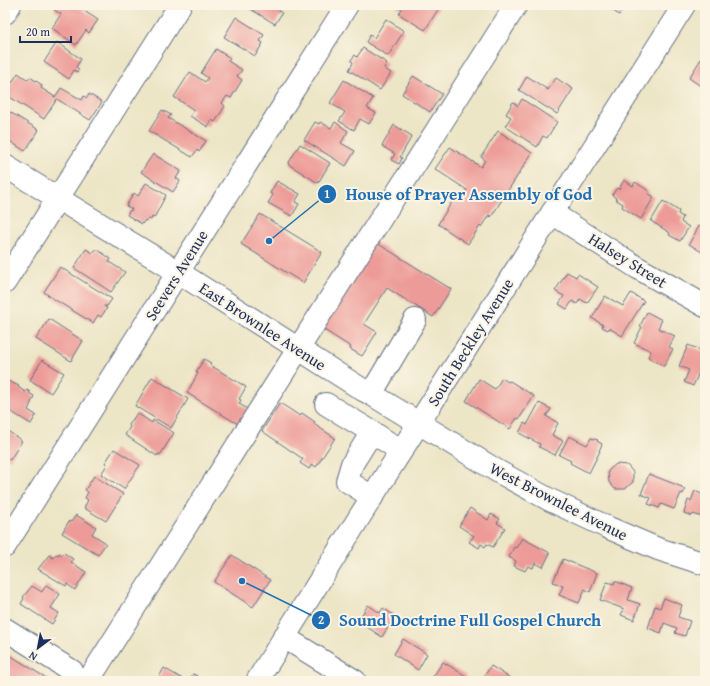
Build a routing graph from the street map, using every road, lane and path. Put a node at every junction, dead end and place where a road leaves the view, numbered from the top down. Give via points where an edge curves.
1 (10, 5) edge
2 (180, 5) edge
3 (347, 5) edge
4 (516, 5) edge
5 (684, 5) edge
6 (5, 14) edge
7 (5, 166) edge
8 (59, 198) junction
9 (552, 213) junction
10 (178, 272) junction
11 (5, 282) edge
12 (705, 306) edge
13 (415, 320) dead end
14 (299, 349) junction
15 (367, 392) junction
16 (326, 404) dead end
17 (346, 415) junction
18 (419, 423) junction
19 (372, 432) junction
20 (401, 451) junction
21 (372, 497) junction
22 (5, 546) edge
23 (705, 564) edge
24 (5, 630) edge
25 (284, 637) junction
26 (80, 676) edge
27 (257, 681) edge
28 (355, 681) edge

1 - 6 street
2 - 8 street
3 - 10 street, Seevers Avenue
4 - 14 street
5 - 9 street, South Beckley Avenue
7 - 8 street, East Brownlee Avenue
8 - 10 street, East Brownlee Avenue
8 - 11 street
9 - 12 street, Halsey Street via 638,268
9 - 18 street, South Beckley Avenue
10 - 14 street, East Brownlee Avenue
10 - 22 street, Seevers Avenue
13 - 15 street
14 - 15 street, East Brownlee Avenue
14 - 26 street
15 - 17 street
15 - 18 street, East Brownlee Avenue
16 - 17 street
17 - 19 street
18 - 20 street, South Beckley Avenue
18 - 23 street, West Brownlee Avenue via 550,500 658,549
19 - 20 street
19 - 21 street via 352,464 348,482
20 - 21 street, South Beckley Avenue
21 - 25 street, South Beckley Avenue
24 - 26 street
25 - 27 street, South Beckley Avenue
25 - 28 street

